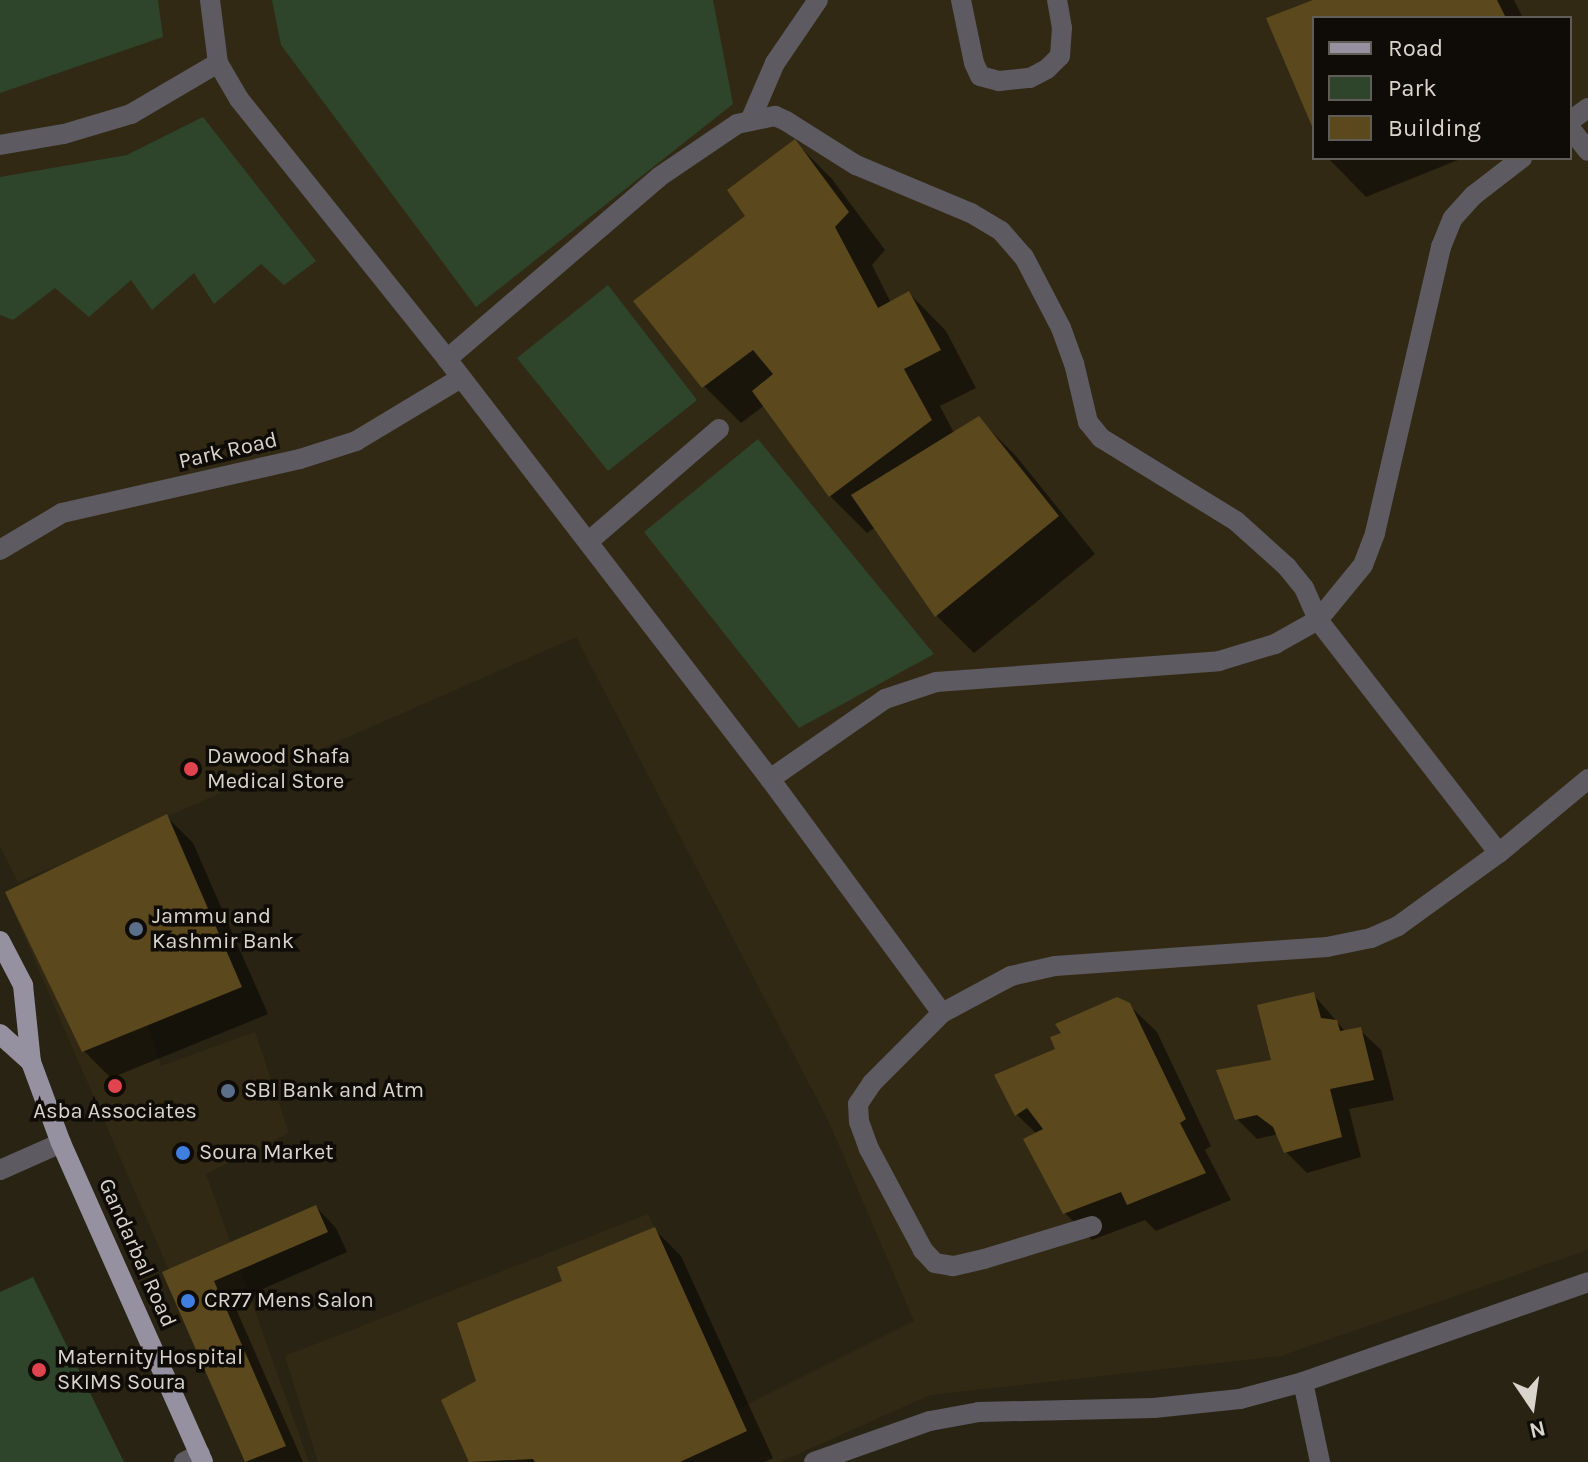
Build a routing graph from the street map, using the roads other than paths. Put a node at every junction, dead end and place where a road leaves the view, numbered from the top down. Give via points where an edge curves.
1 (210, 0) edge
2 (818, 0) edge
3 (961, 0) edge
4 (1057, 0) edge
5 (218, 63) junction
6 (750, 121) junction
7 (1572, 131) edge
8 (0, 145) edge
9 (1588, 151) edge
10 (1519, 160) edge
11 (447, 359) junction
12 (461, 378) junction
13 (719, 429) dead end
14 (588, 542) junction
15 (0, 550) edge
16 (1318, 620) junction
17 (770, 779) junction
18 (1588, 779) edge
19 (1499, 853) junction
20 (0, 941) edge
21 (942, 1013) junction
22 (0, 1034) edge
23 (31, 1062) junction
24 (61, 1143) junction
25 (0, 1170) edge
26 (1092, 1226) dead end
27 (1588, 1282) edge
28 (1303, 1382) junction
29 (195, 1459) edge
30 (814, 1462) edge
31 (1320, 1462) edge

1 - 5 street
2 - 6 street via 775,63
3 - 4 street via 980,76 999,81 1030,78 1060,56
5 - 8 street via 131,114 64,134
5 - 11 street via 239,99
6 - 11 street via 737,124 659,177
6 - 16 street via 775,116 856,165 1001,231 1024,257 1061,328 1088,422 1101,438 1203,499 1265,545 1304,588
7 - 9 street
10 - 16 street via 1453,218 1441,247 1375,533 1363,565
11 - 12 street
12 - 14 street
12 - 15 street, Park Road via 356,441 300,459 62,513
13 - 14 street
14 - 17 street
16 - 17 street via 1275,644 1219,661 936,682 885,699
16 - 19 street
17 - 21 street
18 - 19 street
19 - 21 street via 1398,926 1371,938 1327,947 1055,966 1011,976
20 - 23 main road, Gandarbal Road via 23,985
21 - 26 street via 858,1104 869,1149 923,1250 935,1263 953,1266
22 - 23 main road, Gandarbal Road
23 - 24 main road, Gandarbal Road
24 - 25 street
24 - 29 main road, Gandarbal Road
27 - 28 street
28 - 30 street via 1240,1399 1154,1408 979,1412 930,1421
28 - 31 street

